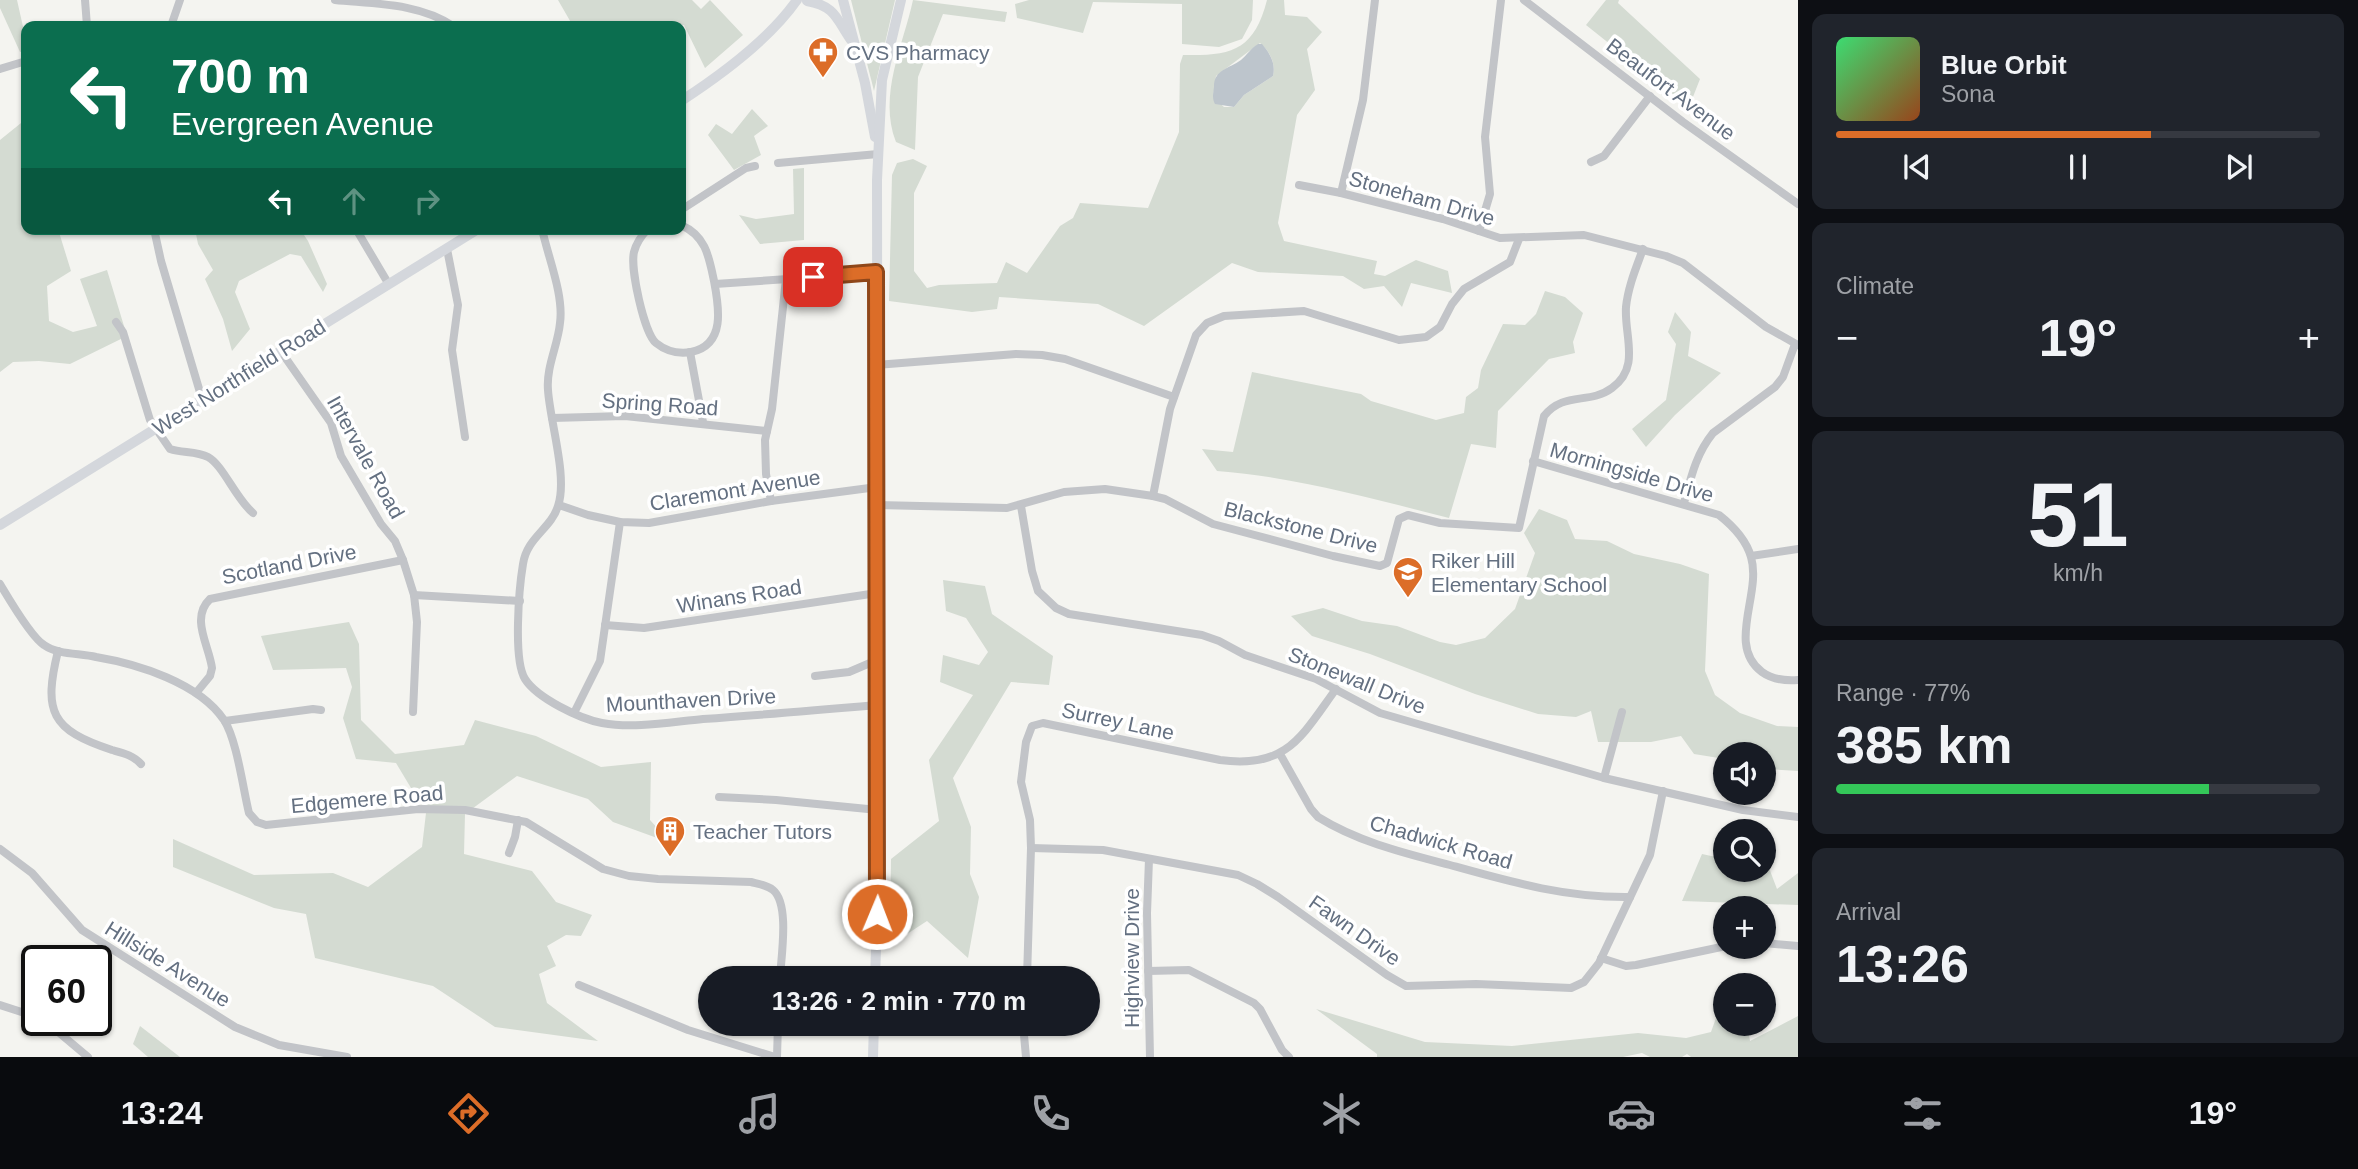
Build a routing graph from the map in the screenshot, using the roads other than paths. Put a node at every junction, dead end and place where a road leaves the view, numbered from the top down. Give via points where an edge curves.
1 (85, 0) edge
2 (180, 0) edge
3 (335, 0) edge
4 (805, 0) edge
5 (843, 0) edge
6 (901, 0) edge
7 (1375, 0) edge
8 (1501, 0) edge
9 (1524, 0) edge
10 (87, 21) edge
11 (173, 21) edge
12 (444, 21) edge
13 (855, 47) junction
14 (21, 63) edge
15 (0, 69) edge
16 (1650, 96) junction
17 (686, 98) edge
18 (878, 155) junction
19 (1591, 162) dead end
20 (778, 163) dead end
21 (755, 166) dead end
22 (1299, 185) dead end
23 (1341, 193) junction
24 (1798, 204) edge
25 (686, 207) edge
26 (686, 228) edge
27 (1479, 231) junction
28 (155, 235) edge
29 (360, 235) edge
30 (469, 235) edge
31 (543, 235) edge
32 (644, 235) edge
33 (1519, 239) junction
34 (447, 249) junction
35 (1643, 249) junction
36 (876, 272) junction
37 (786, 279) junction
38 (388, 283) junction
39 (715, 284) junction
40 (116, 322) dead end
41 (1797, 345) edge
42 (280, 350) junction
43 (690, 352) junction
44 (876, 365) junction
45 (1174, 397) junction
46 (202, 399) junction
47 (552, 418) junction
48 (703, 422) junction
49 (154, 429) junction
50 (766, 431) junction
51 (465, 438) dead end
52 (1533, 461) junction
53 (877, 487) junction
54 (1153, 496) junction
55 (771, 502) junction
56 (1684, 503) junction
57 (559, 505) junction
58 (877, 505) junction
59 (1021, 506) junction
60 (253, 513) dead end
61 (620, 522) junction
62 (0, 525) edge
63 (1798, 549) edge
64 (1751, 556) junction
65 (403, 560) junction
66 (1, 589) edge
67 (877, 593) junction
68 (414, 595) junction
69 (520, 601) junction
70 (605, 625) junction
71 (58, 651) junction
72 (877, 660) junction
73 (815, 676) dead end
74 (1798, 680) edge
75 (1336, 689) junction
76 (195, 693) junction
77 (877, 705) junction
78 (321, 710) dead end
79 (413, 712) dead end
80 (1622, 712) dead end
81 (574, 713) junction
82 (225, 721) junction
83 (1280, 754) junction
84 (141, 764) dead end
85 (1604, 778) junction
86 (1663, 791) junction
87 (719, 797) dead end
88 (878, 810) junction
89 (1798, 817) edge
90 (518, 820) junction
91 (1031, 848) junction
92 (0, 849) edge
93 (509, 853) dead end
94 (1149, 859) junction
95 (1630, 897) junction
96 (1776, 944) edge
97 (1798, 946) edge
98 (1713, 949) edge
99 (1601, 958) junction
100 (781, 966) edge
101 (875, 966) edge
102 (1027, 966) edge
103 (1148, 971) junction
104 (579, 985) dead end
105 (0, 1004) edge
106 (21, 1011) edge
107 (60, 1036) edge
108 (777, 1036) edge
109 (874, 1036) edge
110 (1024, 1036) edge
111 (288, 1047) junction
112 (77, 1053) edge
113 (88, 1057) edge
114 (287, 1057) edge
115 (347, 1057) edge
116 (776, 1057) edge
117 (873, 1057) edge
118 (1026, 1057) edge
119 (1150, 1057) edge
120 (1289, 1057) edge

1 - 10 street
2 - 11 street
3 - 12 street via 410,8
4 - 13 main road via 832,10
4 - 17 main road
5 - 13 main road
6 - 18 main road via 882,80
7 - 23 street via 1363,100
8 - 27 street via 1485,137 1490,194
9 - 16 street, Beaufort Avenue
13 - 18 main road
14 - 15 street
16 - 19 street via 1604,156
16 - 24 street, Beaufort Avenue
18 - 20 street
18 - 36 main road
21 - 25 street
22 - 23 street, Stoneham Drive
23 - 27 street, Stoneham Drive
26 - 39 street via 705,244
27 - 33 street, Stoneham Drive
28 - 46 street
29 - 38 street
30 - 34 main road, West Northfield Road
31 - 47 street via 561,311 548,388
32 - 43 street via 634,250 633,264 649,335 674,353
33 - 35 street, Stoneham Drive via 1584,234
33 - 45 street via 1510,262 1464,289 1440,327 1426,337 1399,340 1304,311 1216,318 1196,335
34 - 38 main road, West Northfield Road
34 - 51 street via 458,304 452,349
35 - 41 street, Stoneham Drive via 1683,263
35 - 52 street, Blackstone Drive via 1626,306 1631,352 1625,375 1605,393 1565,400 1553,407 1541,423
36 - 37 street
36 - 44 main road
37 - 39 street
37 - 50 street
38 - 42 main road, West Northfield Road
39 - 43 street via 720,316 717,331 705,347
40 - 49 street
41 - 56 street via 1776,387 1706,442 1693,467
42 - 46 main road, West Northfield Road
42 - 65 street, Intervale Road via 331,423 341,456
43 - 48 street
44 - 45 street via 1042,355
44 - 53 main road
45 - 54 street
46 - 49 main road, West Northfield Road
47 - 48 street, Spring Road via 625,415
47 - 57 street via 561,482
48 - 50 street, Spring Road
49 - 60 street via 170,449 213,460
49 - 62 main road, West Northfield Road
50 - 55 street
52 - 54 street, Blackstone Drive via 1519,528 1440,523 1408,515 1399,519 1387,563 1380,566 1213,524
52 - 56 street, Morningside Drive
53 - 55 street, Claremont Avenue
53 - 58 main road
54 - 59 street, Blackstone Drive via 1084,489
55 - 61 street, Claremont Avenue via 665,521
56 - 64 street, Morningside Drive via 1718,514 1739,534
57 - 61 street, Claremont Avenue
57 - 69 street, Mounthaven Drive via 525,554
58 - 59 street, Blackstone Drive
58 - 67 main road
59 - 75 street, Stonewall Drive via 1038,591 1056,608 1069,614 1202,635
61 - 70 street
63 - 64 street
64 - 74 street via 1747,650 1765,674
65 - 68 street, Intervale Road
65 - 76 street, Scotland Drive via 214,597 203,606 201,624 212,668
66 - 71 street via 38,641
67 - 70 street, Winans Road via 644,628
67 - 72 main road
68 - 69 street
68 - 79 street, Intervale Road
69 - 81 street, Mounthaven Drive via 521,672 538,693
70 - 81 street via 596,670
71 - 76 street via 152,672
71 - 84 street via 50,690 60,722 78,737 132,756
72 - 73 street via 849,672
72 - 77 main road
75 - 83 street via 1310,726
75 - 85 street, Stonewall Drive via 1380,713
76 - 82 street
77 - 81 street, Mounthaven Drive via 627,724 599,723
77 - 88 main road
78 - 82 street
80 - 85 street
82 - 90 street, Edgemere Road via 249,813 261,824 418,809 465,810
83 - 91 street, Surrey Lane via 1232,761 1037,723 1029,730 1021,782
83 - 95 street, Chadwick Road via 1318,817 1382,847 1549,891
85 - 86 street, Stonewall Drive
86 - 89 street, Stonewall Drive via 1743,810
86 - 95 street, Fawn Drive via 1650,855
87 - 88 street
88 - 101 main road
90 - 93 street
90 - 100 street, Edgemere Road via 603,869 658,879 751,882 774,891 783,915
91 - 94 street, Fawn Drive via 1103,850
91 - 102 street, Surrey Lane
92 - 111 street, Hillside Avenue via 32,873 82,930 235,1027
94 - 99 street, Fawn Drive via 1237,875 1257,884 1406,986 1571,988 1584,982
94 - 103 street, Highview Drive
95 - 99 street, Fawn Drive
96 - 97 street
98 - 99 street via 1636,965
103 - 119 street, Highview Drive
103 - 120 street via 1189,970 1254,1003
104 - 116 street via 688,1030
105 - 106 street
107 - 112 street
108 - 116 street
109 - 117 main road
110 - 118 street
111 - 114 street
111 - 115 street, Hillside Avenue
112 - 113 street

